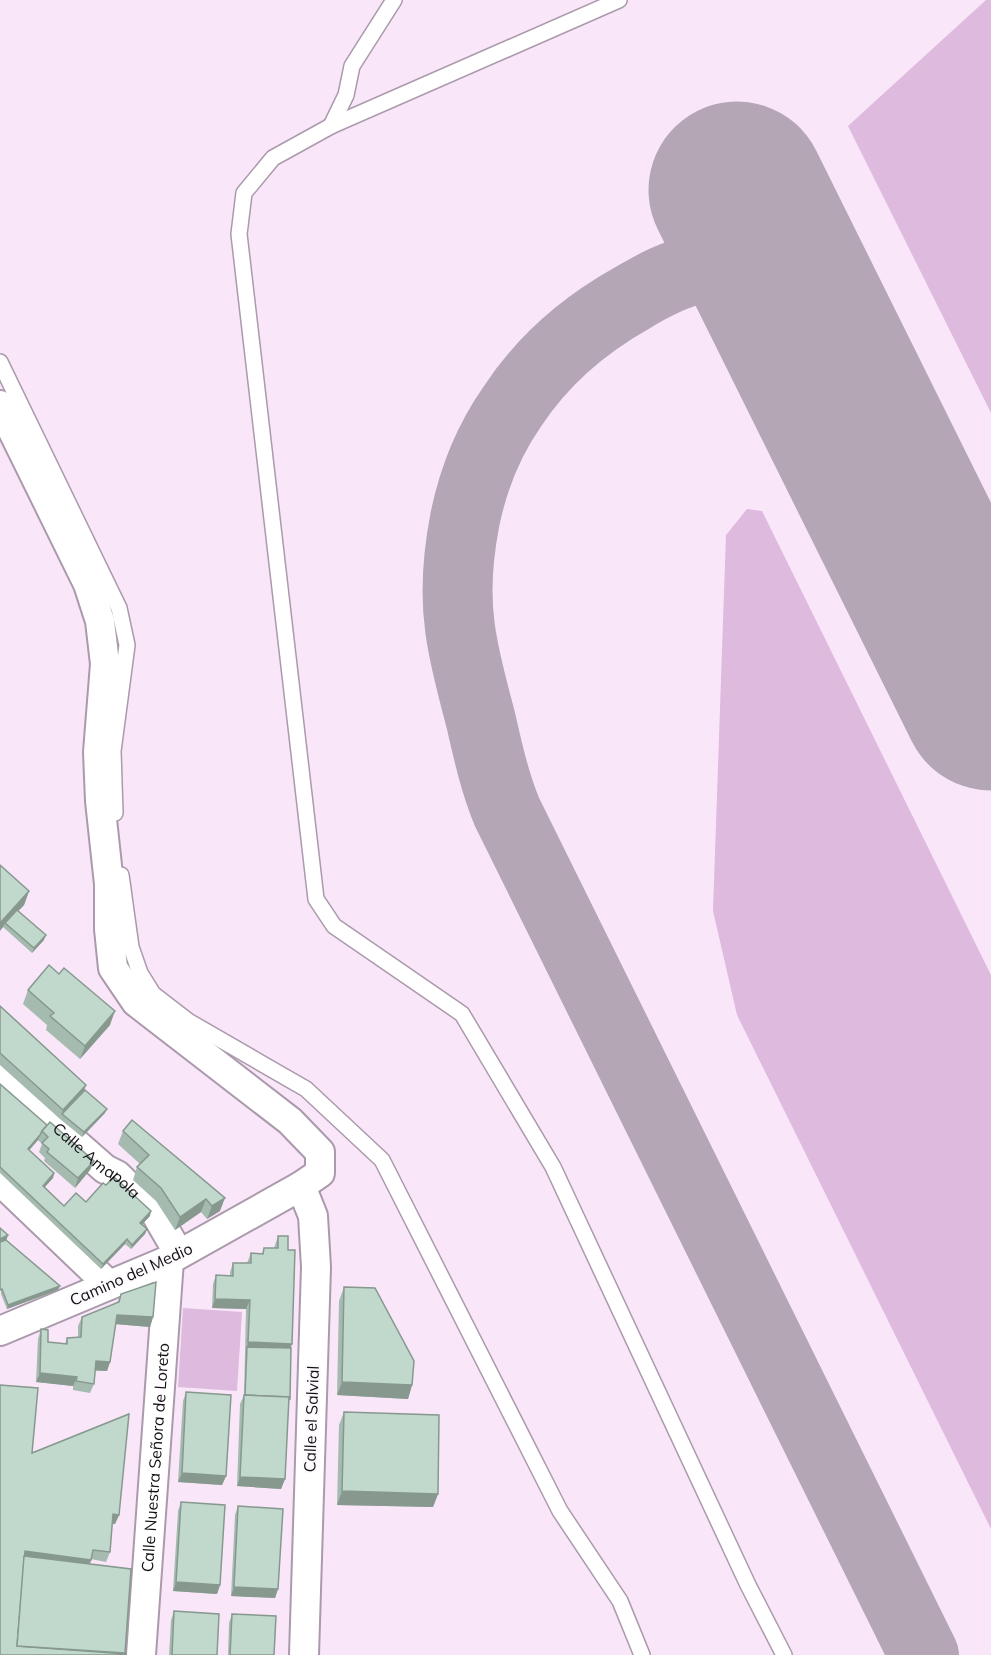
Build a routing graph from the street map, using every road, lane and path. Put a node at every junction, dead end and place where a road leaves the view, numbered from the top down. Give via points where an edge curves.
1 (394, 0) edge
2 (619, 0) edge
3 (331, 126) junction
4 (0, 362) edge
5 (0, 405) edge
6 (0, 1077) edge
7 (310, 1179) junction
8 (0, 1180) edge
9 (174, 1257) junction
10 (109, 1285) junction
11 (0, 1331) edge
12 (141, 1655) edge
13 (304, 1655) edge
14 (642, 1655) edge
15 (784, 1655) edge

1 - 3 lane via 352,66 346,95
2 - 3 lane
3 - 15 lane via 273,158 244,193 239,234 316,899 334,926 462,1014 553,1167
4 - 14 lane via 119,608 127,645 114,751 114,799 131,947 140,973 153,994 188,1021 306,1089 382,1160 560,1510 620,1601
5 - 7 street, Calle el Salvial via 88,584 100,621 105,664 98,752 113,968 136,1002 290,1121 320,1152
6 - 9 street, Calle Amapola via 154,1211
7 - 9 street, Camino del Medio
7 - 13 street, Calle el Salvial via 316,1267
8 - 10 street
9 - 10 street, Camino del Medio
9 - 12 street, Calle Nuestra Señora de Loreto
10 - 11 street, Camino del Medio

